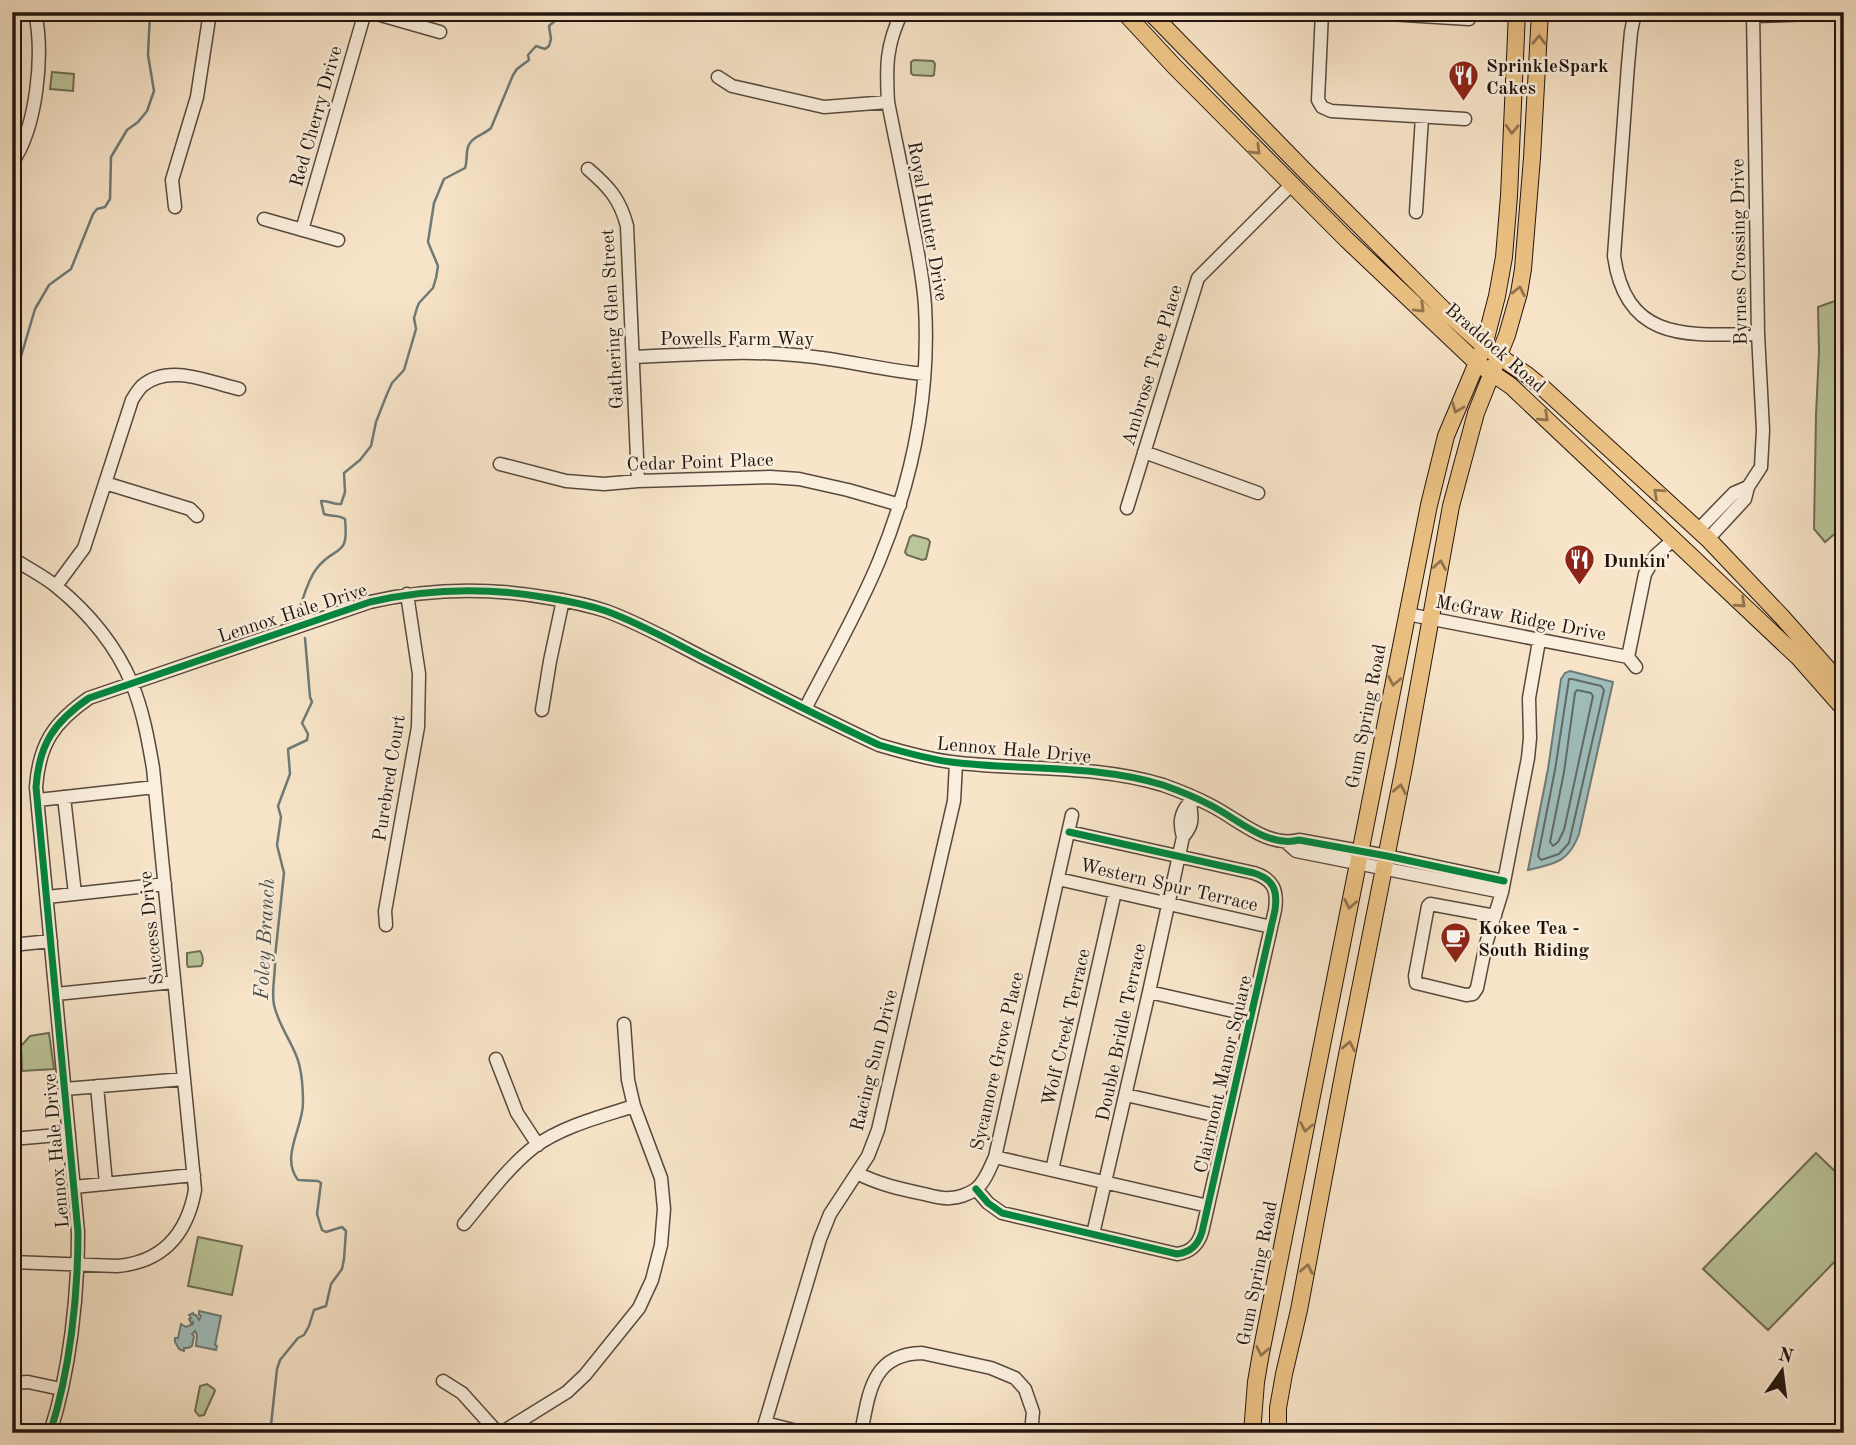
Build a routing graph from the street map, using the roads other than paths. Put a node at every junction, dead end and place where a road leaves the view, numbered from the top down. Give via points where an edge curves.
1 (35, 12) edge
2 (210, 12) edge
3 (368, 12) edge
4 (902, 12) edge
5 (1124, 12) edge
6 (1150, 12) edge
7 (1322, 12) edge
8 (1356, 12) edge
9 (1517, 12) edge
10 (1540, 12) edge
11 (1635, 12) edge
12 (1844, 13) edge
13 (1754, 14) edge
14 (1469, 19) dead end
15 (440, 32) dead end
16 (1174, 66) junction
17 (718, 77) dead end
18 (888, 102) junction
19 (1247, 112) junction
20 (1422, 117) junction
21 (1465, 119) dead end
22 (12, 163) edge
23 (588, 169) dead end
24 (1292, 185) junction
25 (175, 207) dead end
26 (1416, 212) dead end
27 (264, 219) dead end
28 (1363, 228) junction
29 (302, 230) junction
30 (338, 240) dead end
31 (1758, 334) junction
32 (1484, 346) junction
33 (1499, 356) junction
34 (633, 357) junction
35 (1477, 363) junction
36 (1493, 372) junction
37 (924, 374) junction
38 (239, 389) dead end
39 (1144, 452) junction
40 (500, 464) dead end
41 (638, 481) junction
42 (105, 483) junction
43 (1258, 493) dead end
44 (900, 505) junction
45 (1127, 508) dead end
46 (197, 516) dead end
47 (1703, 534) junction
48 (1674, 540) junction
49 (12, 558) edge
50 (56, 586) junction
51 (408, 594) junction
52 (563, 600) junction
53 (1407, 614) junction
54 (1783, 618) junction
55 (1432, 619) junction
56 (1539, 641) junction
57 (132, 684) junction
58 (1844, 687) edge
59 (805, 709) junction
60 (1844, 709) edge
61 (542, 710) dead end
62 (956, 763) junction
63 (155, 787) junction
64 (64, 797) junction
65 (1191, 799) junction
66 (38, 800) junction
67 (1072, 815) dead end
68 (1069, 832) junction
69 (1178, 856) junction
70 (1359, 858) junction
71 (1385, 862) junction
72 (1058, 879) junction
73 (165, 884) junction
74 (1503, 887) junction
75 (1115, 892) junction
76 (75, 894) junction
77 (47, 897) junction
78 (1167, 904) junction
79 (1495, 916) junction
80 (386, 925) dead end
81 (1271, 928) junction
82 (51, 941) junction
83 (12, 945) edge
84 (174, 982) junction
85 (1149, 992) junction
86 (56, 994) junction
87 (1251, 1015) junction
88 (624, 1024) dead end
89 (496, 1059) dead end
90 (184, 1079) junction
91 (97, 1086) junction
92 (65, 1089) junction
93 (1126, 1095) junction
94 (634, 1106) junction
95 (1227, 1118) junction
96 (69, 1134) junction
97 (12, 1139) edge
98 (538, 1145) junction
99 (995, 1157) junction
100 (1052, 1170) junction
101 (857, 1172) junction
102 (194, 1175) junction
103 (1106, 1183) junction
104 (106, 1184) junction
105 (74, 1187) junction
106 (976, 1189) junction
107 (1208, 1206) junction
108 (464, 1224) dead end
109 (1093, 1234) junction
110 (12, 1262) edge
111 (78, 1264) junction
112 (443, 1381) dead end
113 (12, 1382) edge
114 (61, 1389) junction
115 (763, 1428) edge
116 (50, 1433) edge
117 (499, 1433) edge
118 (805, 1433) edge
119 (861, 1433) edge
120 (1031, 1433) edge
121 (1252, 1433) edge
122 (1278, 1433) edge

1 - 22 street via 38,81 32,114
2 - 25 street via 197,97 172,180
3 - 15 street
3 - 29 street, Red Cherry Drive
4 - 18 street, Royal Hunter Drive via 886,60
5 - 16 main road, Braddock Road
6 - 19 main road, Braddock Road
7 - 20 street via 1318,100 1322,107
8 - 14 street
9 -> 32 main road, Gum Spring Road via 1504,257
33 -> 10 main road via 1523,270
11 - 31 street via 1614,256 1620,285 1634,308 1664,329 1692,335
12 - 13 street
13 - 31 street, Byrnes Crossing Drive
16 - 19 main road via 1194,70 1238,113
16 -> 24 main road, Braddock Road
17 - 18 street via 732,86 824,107
18 - 37 street, Royal Hunter Drive via 921,267
19 - 28 main road, Braddock Road
20 - 21 street
20 - 26 street
23 - 34 street, Gathering Glen Street via 618,201 627,226
24 - 28 main road via 1301,184 1345,223
24 -> 35 main road, Braddock Road
24 - 39 street, Ambrose Tree Place via 1198,278
27 - 29 street
28 - 32 main road, Braddock Road
29 - 30 street
31 - 47 street, Byrnes Crossing Drive via 1761,467 1745,499
32 - 33 main road, Braddock Road
32 - 35 main road, Gum Spring Road
33 - 36 main road
47 -> 33 main road, Braddock Road via 1527,374
34 - 37 street, Powells Farm Way via 795,354
34 - 41 street, Gathering Glen Street
35 - 36 main road, Braddock Road
35 -> 53 main road, Gum Spring Road via 1446,436
36 -> 48 main road, Braddock Road
55 -> 36 main road via 1451,506 1476,413
37 - 44 street, Royal Hunter Drive via 918,429
38 - 42 street via 177,374 141,386 132,400
39 - 43 street
39 - 45 street, Ambrose Tree Place
40 - 41 street, Cedar Point Place via 566,481
41 - 44 street, Cedar Point Place via 770,477 836,487
42 - 46 street via 190,509
42 - 50 street via 84,548
44 - 59 street, Royal Hunter Drive via 870,582
47 - 54 main road, Braddock Road
48 - 54 main road via 1694,546
48 - 56 street, McGraw Ridge Drive via 1656,555 1645,574 1632,662
48 -> 60 main road, Braddock Road via 1799,658
49 - 50 street, Success Drive
50 - 57 street, Success Drive via 93,622
51 - 52 street, Lennox Hale Drive via 497,590
51 - 57 street, Lennox Hale Drive via 337,612
51 - 80 street, Purebred Court via 419,674 418,727
52 - 59 street, Lennox Hale Drive via 606,611
52 - 61 street
53 - 55 street, McGraw Ridge Drive
53 -> 70 main road, Gum Spring Road
54 - 58 main road, Braddock Road
55 - 56 street, McGraw Ridge Drive
71 -> 55 main road
56 - 74 street via 1528,698 1528,758
57 - 63 street, Success Drive via 147,731
57 - 66 street, Lennox Hale Drive via 89,698 55,729 38,767
59 - 62 street, Lennox Hale Drive via 879,745
62 - 65 street, Lennox Hale Drive via 1100,772 1141,779
62 - 101 street, Racing Sun Drive via 954,801 878,1130
63 - 64 street
63 - 73 street, Success Drive
64 - 66 street
64 - 76 street
65 - 69 street, Double Bridle Terrace via 1183,810
65 - 70 street, Lennox Hale Drive via 1262,835 1287,843 1299,840
66 - 77 street, Lennox Hale Drive
67 - 68 street, Sycamore Grove Place
68 - 69 street, Clairmont Manor Square
68 - 72 street, Sycamore Grove Place
69 - 78 street, Double Bridle Terrace
69 - 81 street, Clairmont Manor Square via 1254,873 1272,883 1277,895
70 - 71 street, Lennox Hale Drive
70 -> 121 main road, Gum Spring Road via 1261,1353
71 - 74 street, Lennox Hale Drive
122 -> 71 main road via 1284,1374
72 - 75 street, Western Spur Terrace
72 - 99 street, Sycamore Grove Place
73 - 76 street
73 - 84 street, Success Drive
74 - 79 street
75 - 78 street, Western Spur Terrace
75 - 100 street, Wolf Creek Terrace
76 - 77 street
77 - 82 street, Lennox Hale Drive
78 - 81 street, Western Spur Terrace
78 - 85 street, Double Bridle Terrace
79 - 79 street via 1473,993 1416,983 1430,904
81 - 87 street, Clairmont Manor Square
82 - 83 street
82 - 86 street, Lennox Hale Drive
84 - 86 street
84 - 90 street, Success Drive
85 - 87 street
85 - 93 street, Double Bridle Terrace
86 - 92 street, Lennox Hale Drive
87 - 95 street, Clairmont Manor Square
88 - 94 street
89 - 98 street via 514,1106
90 - 91 street
90 - 102 street, Success Drive
91 - 92 street
91 - 104 street
92 - 96 street, Lennox Hale Drive
93 - 95 street
93 - 103 street, Double Bridle Terrace
94 - 98 street via 559,1132
94 - 117 street via 662,1186 661,1245 652,1280 639,1308 567,1392
95 - 107 street, Clairmont Manor Square
96 - 97 street
96 - 105 street, Lennox Hale Drive
98 - 108 street
99 - 100 street
99 - 106 street, Sycamore Grove Place
100 - 103 street
101 - 106 street via 888,1186 938,1197
101 - 115 street, Racing Sun Drive via 820,1239
102 - 104 street
102 - 111 street, Success Drive via 192,1206 184,1227 152,1258 130,1264
103 - 107 street
103 - 109 street, Double Bridle Terrace
104 - 105 street
105 - 111 street, Lennox Hale Drive
106 - 109 street, Clairmont Manor Square via 1002,1213
107 - 109 street, Clairmont Manor Square via 1200,1238 1194,1248 1183,1253
110 - 111 street, Success Drive
111 - 114 street, Lennox Hale Drive
112 - 117 street via 462,1393
113 - 114 street
114 - 116 street, Lennox Hale Drive
115 - 118 street
119 - 120 street via 874,1378 897,1357 922,1353 992,1368 1015,1378 1026,1389 1033,1412

